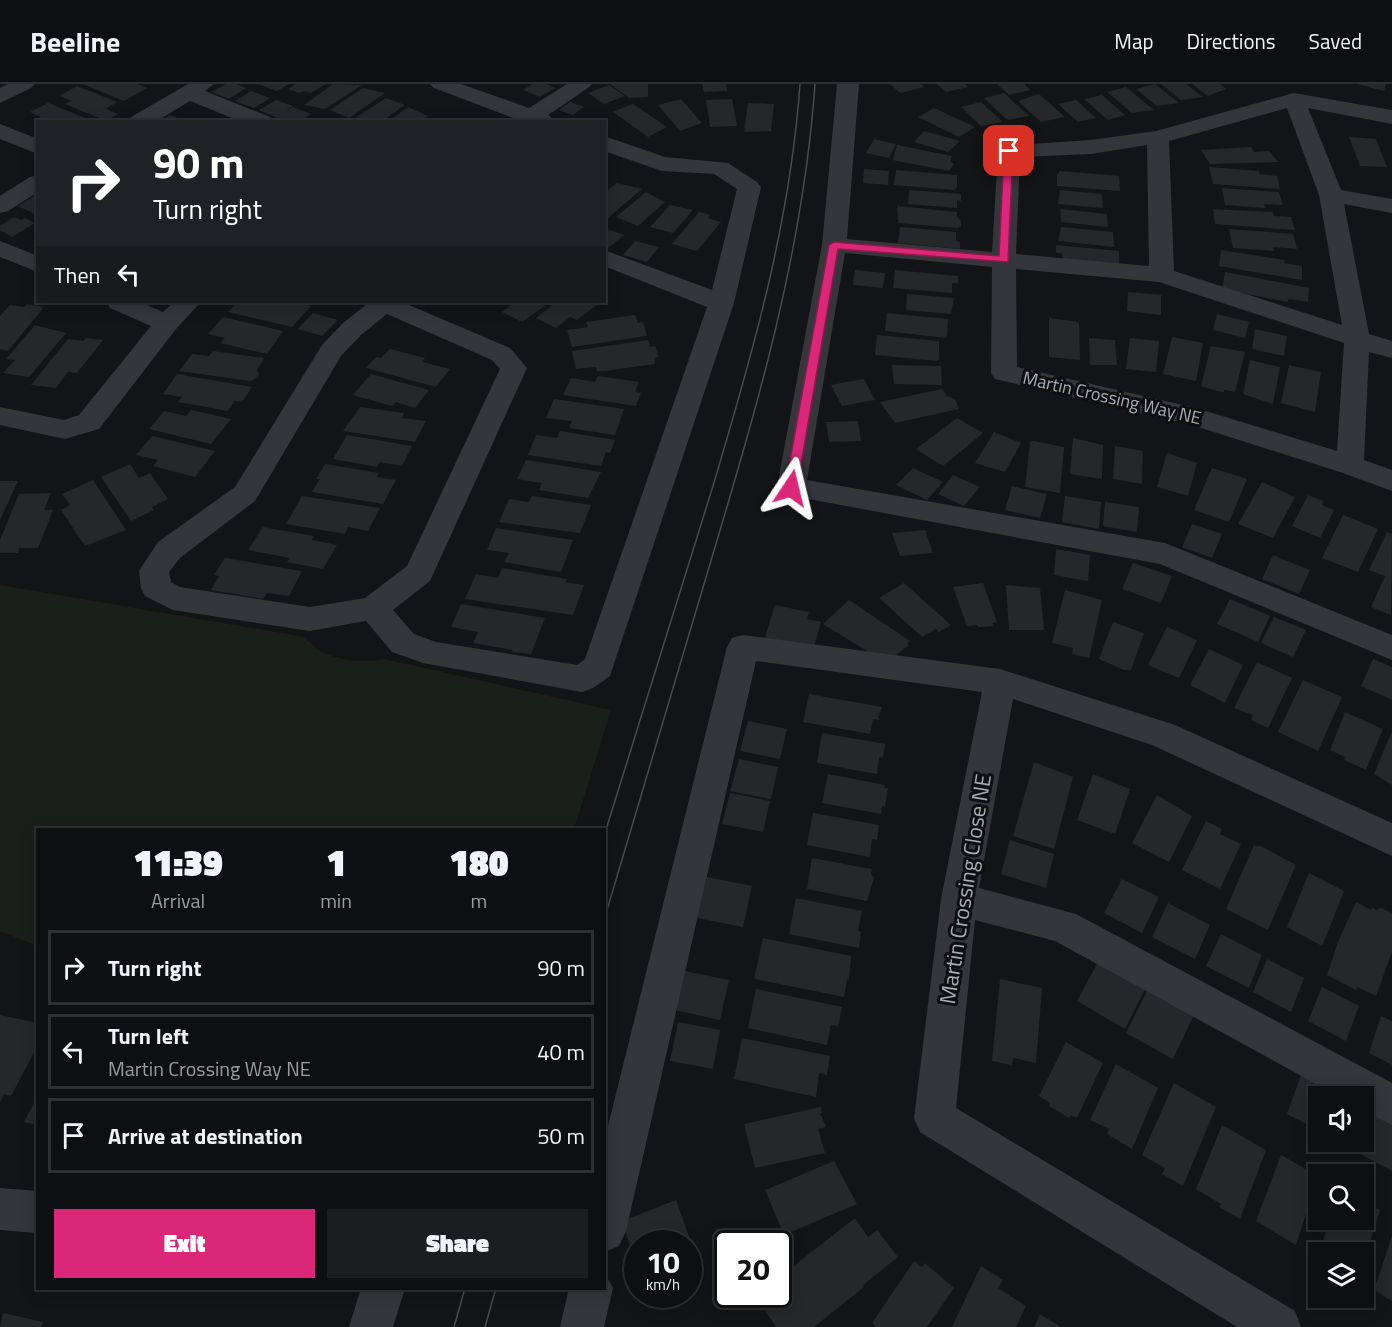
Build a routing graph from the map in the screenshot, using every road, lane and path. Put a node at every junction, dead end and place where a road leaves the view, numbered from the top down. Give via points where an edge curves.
1 (24, 84) edge
2 (441, 84) edge
3 (581, 84) edge
4 (848, 84) edge
5 (196, 88) edge
6 (0, 97) edge
7 (1294, 99) junction
8 (1392, 117) edge
9 (539, 119) edge
10 (142, 120) edge
11 (258, 120) edge
12 (0, 131) edge
13 (1158, 137) junction
14 (606, 144) edge
15 (36, 146) edge
16 (36, 183) edge
17 (1331, 195) junction
18 (0, 206) edge
19 (1392, 206) edge
20 (834, 245) junction
21 (0, 248) edge
22 (606, 258) edge
23 (1004, 260) junction
24 (36, 264) edge
25 (1162, 275) junction
26 (121, 303) edge
27 (187, 303) edge
28 (380, 303) edge
29 (383, 303) edge
30 (721, 303) junction
31 (167, 323) junction
32 (1357, 337) junction
33 (1392, 350) edge
34 (0, 416) edge
35 (1350, 465) junction
36 (1392, 481) edge
37 (373, 608) junction
38 (1392, 648) edge
39 (1000, 681) junction
40 (1392, 840) edge
41 (959, 899) junction
42 (1392, 1105) edge
43 (0, 1209) edge
44 (36, 1212) edge
45 (606, 1223) edge
46 (382, 1290) edge
47 (591, 1290) edge
48 (371, 1327) edge
49 (582, 1327) edge
50 (1279, 1327) edge

1 - 6 street
2 - 9 street
3 - 9 street
4 - 20 street
5 - 10 street
5 - 11 street
7 - 8 street, Martin Crossing Way NE
7 - 13 street, Martin Crossing Way NE
7 - 17 street
12 - 15 street
13 - 23 street, Martin Crossing Way NE via 1090,147 1009,151
13 - 25 street
14 - 30 street via 662,164 720,168 749,187
16 - 18 street
17 - 19 street
17 - 32 street
20 - 23 street
20 - 38 street via 791,488 1166,554
21 - 24 street
22 - 30 street
23 - 25 street
23 - 35 street, Martin Crossing Way NE via 1004,374 1196,417
25 - 32 street
26 - 31 street
27 - 31 street
28 - 37 street via 331,351 245,494 169,550 154,571 156,588 173,598 310,619
29 - 37 street via 501,354 514,368 419,573
30 - 37 street via 599,667 582,680 434,654 403,643
31 - 34 street via 89,423 65,429
32 - 33 street
32 - 35 street
35 - 36 street, Martin Crossing Way NE
39 - 40 street via 1162,735
39 - 41 street, Martin Crossing Close NE
39 - 45 street via 743,647
41 - 42 street via 1063,926
41 - 50 street, Martin Crossing Close NE via 934,1118
43 - 44 street
46 - 48 street
47 - 49 street

